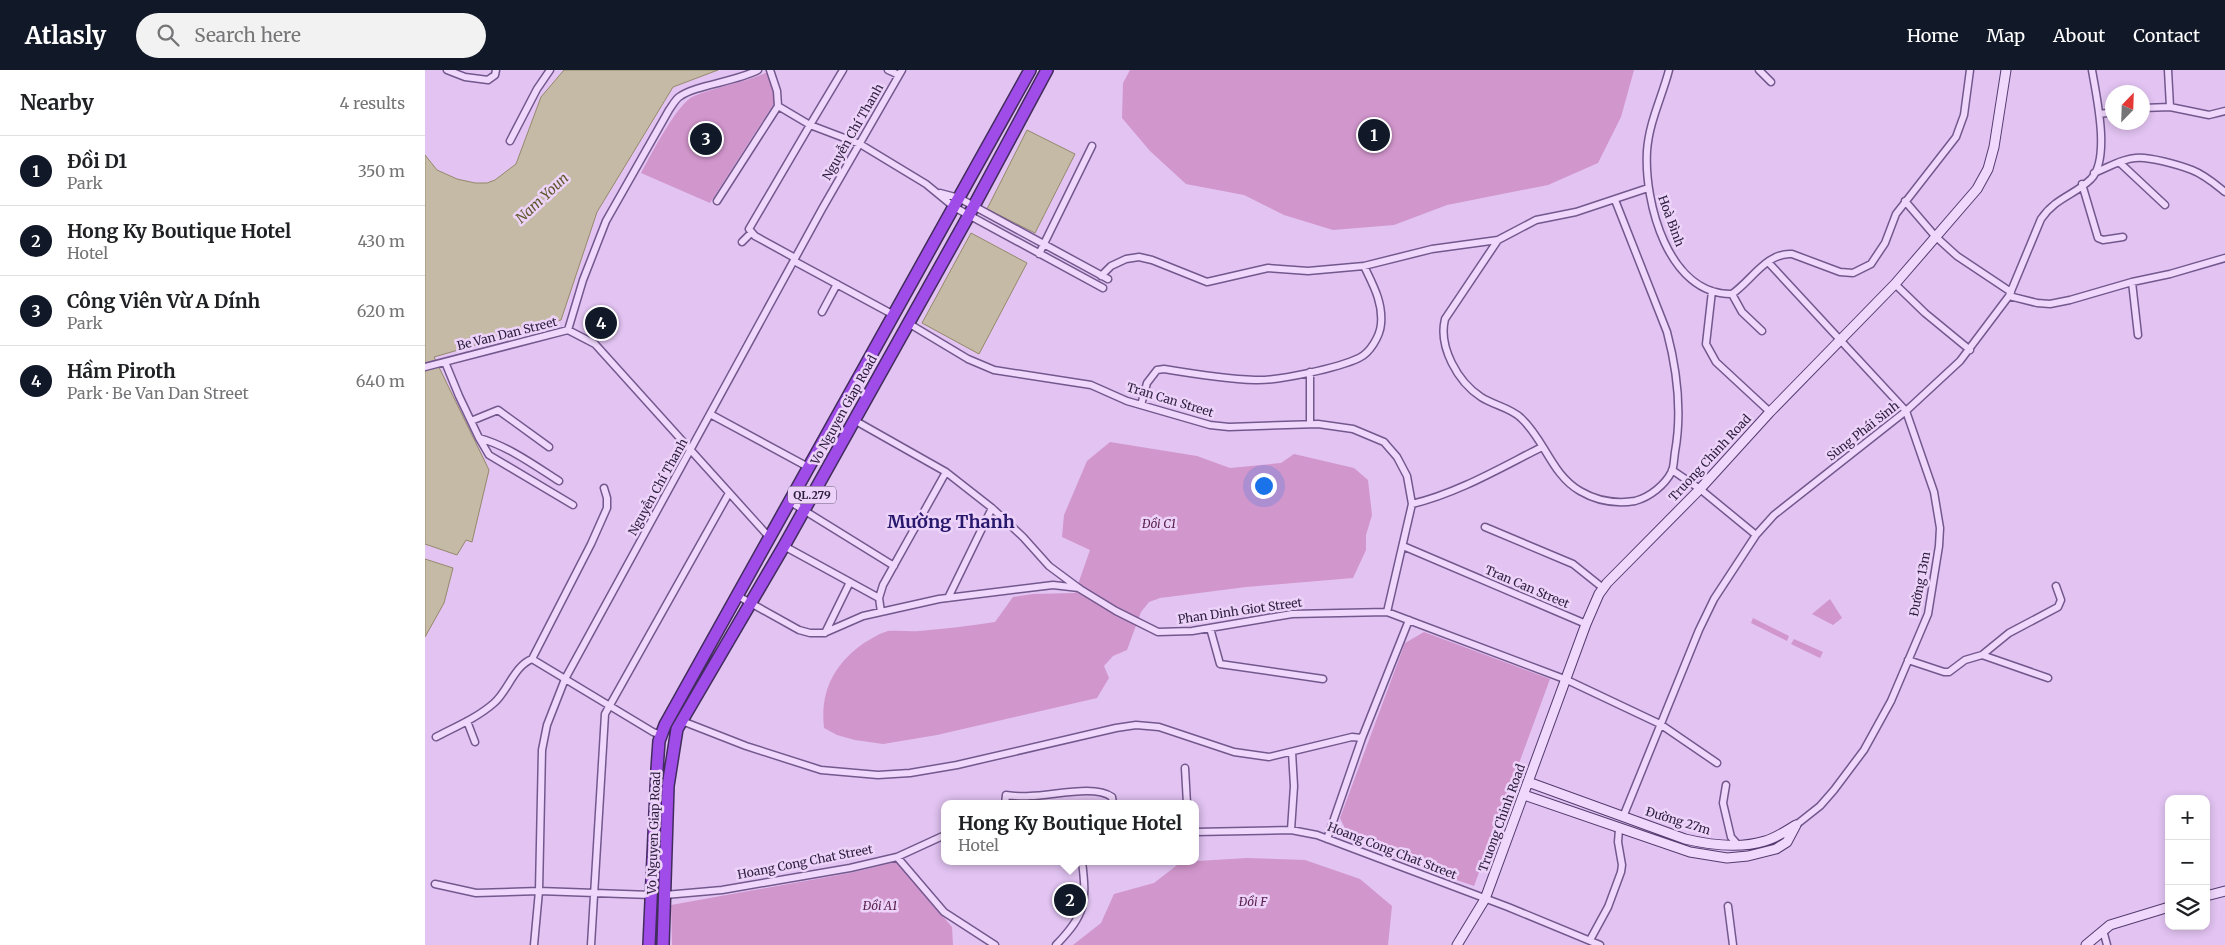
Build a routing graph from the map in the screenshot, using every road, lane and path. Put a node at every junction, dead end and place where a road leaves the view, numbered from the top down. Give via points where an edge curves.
1 (447, 70) edge
2 (496, 70) edge
3 (550, 70) edge
4 (757, 70) edge
5 (770, 70) edge
6 (843, 70) edge
7 (888, 70) edge
8 (1030, 70) edge
9 (1047, 70) edge
10 (1669, 70) edge
11 (1759, 70) edge
12 (1970, 70) edge
13 (2006, 70) edge
14 (2092, 70) edge
15 (2168, 70) edge
16 (901, 73) edge
17 (1771, 82) dead end
18 (777, 106) junction
19 (2170, 107) junction
20 (2150, 108) edge
21 (2225, 111) edge
22 (2105, 113) edge
23 (2100, 114) junction
24 (809, 125) junction
25 (510, 141) dead end
26 (860, 144) junction
27 (1092, 146) dead end
28 (2119, 162) junction
29 (2094, 173) junction
30 (2082, 184) junction
31 (1648, 188) junction
32 (2225, 192) edge
33 (1615, 200) junction
34 (1905, 201) junction
35 (717, 202) dead end
36 (957, 203) junction
37 (2165, 205) dead end
38 (971, 211) junction
39 (751, 232) junction
40 (1935, 236) junction
41 (2123, 237) dead end
42 (1498, 240) junction
43 (742, 242) dead end
44 (1043, 245) junction
45 (1039, 254) junction
46 (2225, 258) edge
47 (795, 260) junction
48 (1768, 262) junction
49 (1364, 266) junction
50 (1101, 276) junction
51 (1108, 279) dead end
52 (2132, 282) junction
53 (837, 284) junction
54 (1895, 284) junction
55 (1103, 288) dead end
56 (1712, 291) junction
57 (1732, 294) junction
58 (2010, 294) junction
59 (822, 312) dead end
60 (892, 314) junction
61 (908, 323) junction
62 (568, 330) junction
63 (1762, 331) dead end
64 (2138, 336) dead end
65 (1839, 339) junction
66 (1970, 350) junction
67 (445, 362) junction
68 (428, 366) edge
69 (1310, 372) junction
70 (1141, 405) junction
71 (1906, 411) junction
72 (1770, 412) junction
73 (710, 414) junction
74 (853, 420) junction
75 (471, 421) junction
76 (1310, 424) junction
77 (479, 438) junction
78 (549, 447) dead end
79 (1542, 447) junction
80 (690, 451) junction
81 (808, 467) junction
82 (1672, 470) junction
83 (946, 472) junction
84 (559, 482) dead end
85 (604, 488) dead end
86 (1700, 489) junction
87 (729, 493) junction
88 (789, 501) junction
89 (1412, 504) junction
90 (573, 505) dead end
91 (992, 508) junction
92 (804, 509) junction
93 (1485, 527) dead end
94 (1756, 535) junction
95 (770, 538) junction
96 (784, 546) junction
97 (1403, 546) junction
98 (894, 566) junction
99 (850, 582) junction
100 (2056, 586) dead end
101 (1080, 588) junction
102 (1603, 588) junction
103 (739, 596) junction
104 (879, 598) junction
105 (948, 598) junction
106 (751, 603) junction
107 (881, 612) junction
108 (1387, 612) junction
109 (1409, 620) junction
110 (1586, 624) junction
111 (1210, 628) junction
112 (824, 633) junction
113 (708, 649) junction
114 (1982, 655) junction
115 (721, 656) junction
116 (532, 659) junction
117 (1908, 660) junction
118 (2048, 678) dead end
119 (565, 679) junction
120 (1323, 679) dead end
121 (1567, 680) junction
122 (609, 705) junction
123 (467, 721) junction
124 (682, 722) junction
125 (1660, 724) junction
126 (661, 735) junction
127 (436, 737) dead end
128 (1362, 738) junction
129 (475, 742) dead end
130 (1292, 752) junction
131 (1717, 762) dead end
132 (1185, 768) dead end
133 (1529, 782) junction
134 (1726, 785) dead end
135 (1524, 795) junction
136 (1005, 800) edge
137 (1112, 800) edge
138 (1187, 800) edge
139 (1584, 802) junction
140 (1579, 815) junction
141 (1623, 817) junction
142 (1796, 825) junction
143 (1619, 829) junction
144 (1291, 830) junction
145 (1199, 832) edge
146 (941, 837) edge
147 (1327, 839) junction
148 (1738, 845) junction
149 (897, 857) junction
150 (1082, 865) edge
151 (435, 884) dead end
152 (539, 891) junction
153 (2225, 891) edge
154 (594, 893) junction
155 (651, 895) junction
156 (665, 895) junction
157 (2210, 895) edge
158 (1485, 899) junction
159 (1728, 906) dead end
160 (2165, 908) edge
161 (2103, 930) junction
162 (1590, 940) junction
163 (534, 945) edge
164 (591, 945) edge
165 (649, 945) edge
166 (663, 945) edge
167 (995, 945) edge
168 (1056, 945) edge
169 (1457, 945) edge
170 (1600, 945) edge
171 (1733, 945) edge
172 (2086, 945) edge
173 (2107, 945) edge

1 - 2 street via 465,77 488,80
3 - 25 street
4 - 62 street via 743,78 693,90 678,98 669,110 607,221 583,280
5 - 18 street via 777,91
6 - 24 street
7 - 16 street
8 - 36 highway, Vo Nguyen Giap Road / QL.279
9 - 38 highway, Vo Nguyen Giap Road / QL.279
10 - 31 street, Hoà Bình via 1651,127 1647,152
11 - 17 street
12 - 34 street via 1964,115 1955,137
13 - 40 street, Truong Chinh Road via 1988,169 1977,189
14 - 23 street
15 - 19 street
16 - 26 street, Nguyễn Chí Thanh
18 - 24 street
18 - 35 street
19 - 20 street
19 - 21 street via 2209,115
22 - 23 street
23 - 29 street via 2102,141
24 - 26 street
24 - 39 street via 749,229
26 - 36 street
26 - 47 street, Nguyễn Chí Thanh
27 - 44 street
28 - 29 street
28 - 32 street via 2149,159 2193,170
28 - 37 street
29 - 30 street, Sùng Phái Sinh
30 - 41 street via 2098,238
30 - 58 street, Sùng Phái Sinh via 2048,210 2037,228
31 - 33 street
31 - 56 street, Hoà Bình via 1655,216 1671,254 1691,279
33 - 42 street via 1536,220
33 - 82 street via 1672,350 1679,417
34 - 40 street
34 - 48 street via 1878,256 1863,269 1853,273 1840,272 1785,253
36 - 38 street
36 - 38 street
36 - 60 highway, Vo Nguyen Giap Road / QL.279
38 - 44 street
38 - 45 street
38 - 61 highway, Vo Nguyen Giap Road / QL.279
39 - 43 street
39 - 47 street
40 - 54 street, Truong Chinh Road
40 - 58 street
42 - 49 street via 1431,249
42 - 79 street via 1445,319 1443,328 1447,352 1462,380 1471,389 1481,398 1521,417
44 - 45 street
44 - 50 street
45 - 55 street
46 - 52 street
47 - 53 street
47 - 73 street, Nguyễn Chí Thanh
48 - 57 street
48 - 65 street, Đường 13m
49 - 50 street via 1308,271 1268,268 1207,282 1139,257 1111,266
49 - 69 street via 1381,306 1381,326 1375,340 1360,358
50 - 51 street
52 - 58 street via 2050,304
52 - 64 street
53 - 59 street
53 - 60 street
54 - 65 street, Truong Chinh Road
54 - 66 street
56 - 57 street, Hoà Bình
56 - 72 street via 1706,344 1716,362
57 - 63 street via 1742,312
58 - 66 street, Sùng Phái Sinh
60 - 61 highway
60 - 81 highway, Vo Nguyen Giap Road / QL.279
61 - 70 street, Tran Can Street via 968,359 994,370 1091,385
61 - 74 highway, Vo Nguyen Giap Road / QL.279
62 - 67 street, Be Van Dan Street
62 - 80 street, Be Van Dan Street via 595,344
65 - 71 street, Đường 13m
65 - 72 street, Truong Chinh Road
66 - 71 street, Sùng Phái Sinh
67 - 68 street, Be Van Dan Street
67 - 75 street
69 - 70 street via 1257,380 1157,370 1147,383
69 - 76 street
70 - 76 street, Tran Can Street via 1210,425
71 - 94 street, Sùng Phái Sinh via 1774,515
71 - 117 street, Đường 13m via 1934,492 1940,528 1928,614
72 - 86 street, Truong Chinh Road
73 - 80 street, Nguyễn Chí Thanh
73 - 81 street
74 - 83 street, Phan Dinh Giot Street
74 - 92 highway, Vo Nguyen Giap Road / QL.279
75 - 77 street
75 - 78 street via 498,410
76 - 89 street, Tran Can Street via 1353,429 1384,442 1407,476
77 - 84 street via 508,450
77 - 90 street via 489,455
79 - 82 street via 1564,481 1603,502 1642,499 1654,492
79 - 89 street via 1477,480
80 - 87 street, Be Van Dan Street
80 - 119 street, Nguyễn Chí Thanh
81 - 88 highway, Vo Nguyen Giap Road / QL.279
82 - 86 street
83 - 91 street, Phan Dinh Giot Street
83 - 98 street
85 - 116 street via 607,508
86 - 94 street
86 - 102 street, Truong Chinh Road
87 - 95 street, Be Van Dan Street
87 - 122 street
88 - 92 street
88 - 95 highway, Vo Nguyen Giap Road / QL.279
89 - 97 street, Tran Can Street
91 - 101 street, Phan Dinh Giot Street via 1049,566
91 - 105 street
92 - 96 highway, Vo Nguyen Giap Road / QL.279
92 - 98 street
93 - 102 street via 1573,564
94 - 125 street, Sùng Phái Sinh via 1714,598
95 - 96 highway
95 - 103 highway, Vo Nguyen Giap Road / QL.279
96 - 99 street
96 - 106 highway, Vo Nguyen Giap Road / QL.279
97 - 108 street, Tran Can Street
97 - 110 street, Tran Can Street
98 - 104 street
99 - 104 street
99 - 112 street
100 - 114 street via 2061,600 2058,607 2009,633
101 - 105 street via 1053,585
101 - 111 street, Phan Dinh Giot Street via 1158,632
102 - 110 street, Truong Chinh Road
103 - 106 street
103 - 113 highway, Vo Nguyen Giap Road / QL.279
104 - 107 street
105 - 107 street
106 - 112 street via 799,630
106 - 115 highway, Vo Nguyen Giap Road / QL.279
107 - 112 street
108 - 109 street, Phan Dinh Giot Street
108 - 111 street, Phan Dinh Giot Street via 1292,614
109 - 121 street, Phan Dinh Giot Street
109 - 128 street
110 - 121 street, Truong Chinh Road
111 - 120 street via 1220,664
113 - 115 highway
113 - 126 highway, Vo Nguyen Giap Road / QL.279
114 - 117 street via 1965,660 1947,672
114 - 118 street
115 - 124 highway, Vo Nguyen Giap Road / QL.279
116 - 119 street
116 - 123 street via 523,665 499,699
117 - 142 street, Đường 13m via 1891,702 1864,750 1820,806
119 - 122 street
119 - 152 street, Nguyễn Chí Thanh via 547,725 542,750
121 - 125 street, Phan Dinh Giot Street
121 - 133 street, Truong Chinh Road
122 - 126 street
122 - 154 street via 602,737
123 - 127 street
123 - 129 street
124 - 130 street via 821,770 878,775 957,765 1136,725 1159,727 1254,756 1269,757
124 - 156 highway, Vo Nguyen Giap Road / QL.279 via 677,729 670,769
125 - 131 street, Phan Dinh Giot Street
125 - 141 street, Sùng Phái Sinh
126 - 155 highway, Vo Nguyen Giap Road / QL.279
128 - 130 street via 1352,737
128 - 147 street
130 - 144 street
132 - 138 street
133 - 135 street, Truong Chinh Road
133 - 139 street, Đường 27m
134 - 148 street via 1723,803 1731,837
135 - 140 street, Đường 27m
135 - 158 street, Truong Chinh Road
136 - 137 street via 1006,795 1092,791 1107,793
139 - 140 street
139 - 141 street, Đường 27m
140 - 143 street, Đường 27m
141 - 143 street
141 - 148 street, Đường 27m via 1685,839
142 - 143 street, Đường 27m via 1787,842 1776,849 1727,858 1690,852
142 - 148 street, Đường 27m via 1765,841
143 - 162 street via 1621,872 1608,907
144 - 145 street, Hoang Cong Chat Street
144 - 147 street, Hoang Cong Chat Street
146 - 149 street, Hoang Cong Chat Street
147 - 158 street, Hoang Cong Chat Street
149 - 156 street, Hoang Cong Chat Street via 722,890
149 - 167 street via 944,912
150 - 168 street via 1085,901 1075,924
151 - 152 street via 476,893
152 - 154 street
152 - 163 street, Nguyễn Chí Thanh
153 - 157 street
154 - 155 street
154 - 164 street
155 - 156 highway
155 - 165 highway, Vo Nguyen Giap Road / QL.279
156 - 166 highway, Vo Nguyen Giap Road / QL.279
158 - 162 street, Hoang Cong Chat Street
158 - 169 street, Truong Chinh Road
159 - 171 street
160 - 161 street
161 - 172 street
161 - 173 street
162 - 170 street, Hoang Cong Chat Street

